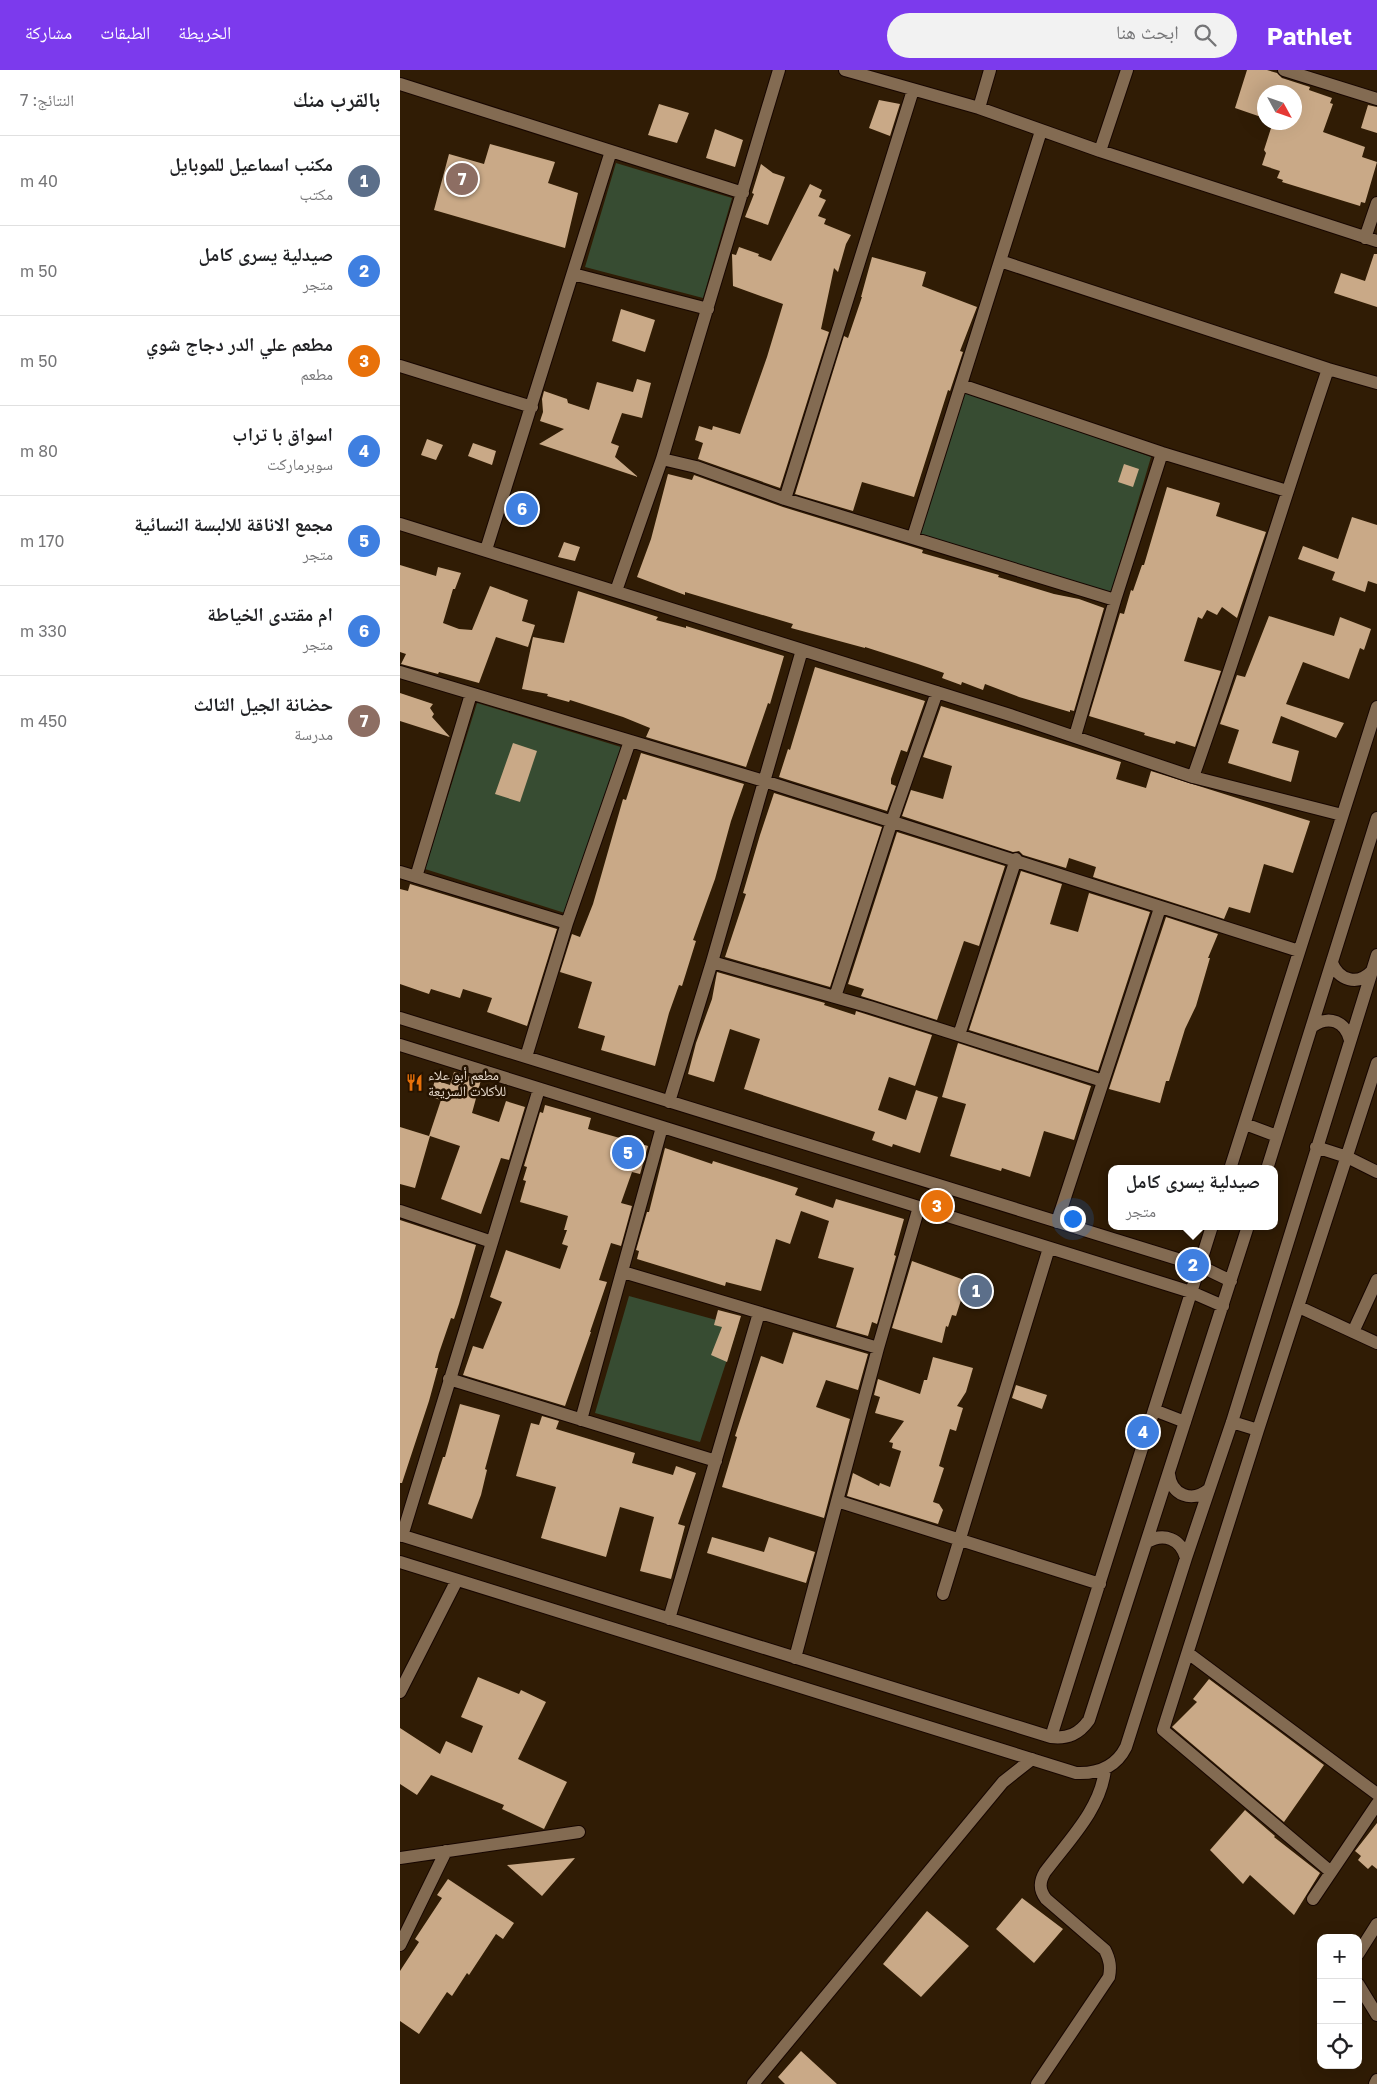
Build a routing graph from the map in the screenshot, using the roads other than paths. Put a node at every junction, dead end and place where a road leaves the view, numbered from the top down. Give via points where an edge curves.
1 (779, 70) edge
2 (845, 70) edge
3 (990, 70) edge
4 (1127, 70) edge
5 (1284, 70) edge
6 (400, 84) edge
7 (912, 90) junction
8 (1377, 98) edge
9 (979, 108) junction
10 (1041, 131) junction
11 (611, 151) junction
12 (1100, 151) junction
13 (743, 193) junction
14 (1377, 203) edge
15 (1371, 239) edge
16 (1000, 261) junction
17 (573, 274) junction
18 (708, 309) junction
19 (400, 366) edge
20 (1328, 369) junction
21 (1377, 383) edge
22 (961, 384) junction
23 (532, 408) junction
24 (1162, 453) junction
25 (662, 459) junction
26 (1287, 492) junction
27 (784, 499) junction
28 (400, 524) edge
29 (913, 537) junction
30 (486, 550) junction
31 (616, 591) junction
32 (1115, 600) junction
33 (802, 650) junction
34 (400, 672) edge
35 (937, 692) junction
36 (471, 694) junction
37 (1377, 707) edge
38 (1075, 736) junction
39 (630, 741) junction
40 (1193, 777) junction
41 (764, 781) junction
42 (1342, 815) junction
43 (1377, 818) edge
44 (892, 821) junction
45 (1016, 859) junction
46 (400, 872) edge
47 (416, 877) junction
48 (1160, 908) junction
49 (567, 923) junction
50 (1299, 951) junction
51 (1377, 955) edge
52 (712, 962) junction
53 (1332, 963) junction
54 (1371, 972) junction
55 (835, 997) junction
56 (400, 1018) edge
57 (1313, 1026) junction
58 (960, 1035) junction
59 (1350, 1040) junction
60 (400, 1045) edge
61 (526, 1057) junction
62 (1377, 1063) edge
63 (1103, 1081) junction
64 (539, 1089) junction
65 (669, 1102) junction
66 (1245, 1124) junction
67 (662, 1127) junction
68 (1277, 1136) junction
69 (1316, 1147) junction
70 (1347, 1157) junction
71 (1231, 1165) edge
72 (1268, 1165) edge
73 (1377, 1172) edge
74 (919, 1207) junction
75 (400, 1211) edge
76 (1057, 1222) junction
77 (1211, 1230) edge
78 (1247, 1230) edge
79 (492, 1242) junction
80 (1049, 1248) junction
81 (1200, 1266) junction
82 (623, 1272) junction
83 (1377, 1280) edge
84 (1231, 1281) junction
85 (1192, 1292) junction
86 (1223, 1306) junction
87 (1299, 1307) junction
88 (759, 1312) junction
89 (1353, 1332) junction
90 (1377, 1343) edge
91 (878, 1348) junction
92 (449, 1379) junction
93 (1154, 1410) junction
94 (581, 1420) junction
95 (1185, 1422) junction
96 (1232, 1422) junction
97 (1258, 1430) junction
98 (716, 1461) junction
99 (1169, 1474) junction
100 (1208, 1490) junction
101 (837, 1502) junction
102 (401, 1536) edge
103 (960, 1539) junction
104 (1147, 1542) junction
105 (1186, 1558) junction
106 (400, 1562) edge
107 (457, 1580) junction
108 (1100, 1584) junction
109 (943, 1594) dead end
110 (669, 1619) junction
111 (1188, 1653) junction
112 (795, 1658) junction
113 (400, 1692) edge
114 (1051, 1737) junction
115 (1032, 1759) junction
116 (1105, 1769) junction
117 (1377, 1794) edge
118 (1377, 1804) edge
119 (579, 1832) dead end
120 (446, 1851) junction
121 (400, 1858) edge
122 (1331, 1872) junction
123 (1313, 1899) dead end
124 (1377, 1924) edge
125 (400, 1945) edge
126 (1362, 1948) edge
127 (1362, 1991) edge
128 (1377, 2015) edge
129 (1377, 2080) edge
130 (753, 2084) edge
131 (1037, 2084) edge
132 (1375, 2084) edge

1 - 13 street
2 - 7 street
3 - 9 street
4 - 12 street
5 - 8 street
6 - 11 street
7 - 9 street
7 - 27 street
9 - 10 street
10 - 12 street
10 - 16 street
11 - 13 street
11 - 17 street
12 - 15 street
13 - 18 street
14 - 15 street
16 - 20 street
16 - 22 street
17 - 18 street
17 - 23 street
18 - 25 street
19 - 23 street
20 - 21 street
20 - 26 street
22 - 24 street
22 - 29 street
23 - 30 street
24 - 26 street
24 - 32 street
25 - 27 street via 696,467
25 - 31 street
26 - 40 street
27 - 29 street
28 - 30 street
29 - 32 street
30 - 31 street
31 - 33 street
32 - 38 street
33 - 35 street
33 - 41 street
34 - 36 street
35 - 38 street
35 - 44 street
36 - 39 street
36 - 47 street
37 - 42 street
38 - 40 street
39 - 41 street
39 - 49 street
40 - 42 street
41 - 44 street
41 - 52 street
42 - 50 street
43 - 53 street
44 - 45 street
44 - 55 street
45 - 48 street
45 - 58 street
46 - 47 street
47 - 49 street
48 - 50 street
48 - 63 street
49 - 61 street
50 - 66 street
51 - 54 street
52 - 55 street
52 - 65 street
53 - 54 street via 1342,976 1352,980 1363,979
53 - 57 street
54 - 59 street
55 - 58 street
56 - 61 street
57 - 59 street via 1324,1020 1336,1021 1346,1028
57 - 68 street
58 - 63 street
59 - 69 street
60 - 64 street
61 - 65 street
62 - 70 street
63 - 76 street
64 - 67 street
64 - 79 street
65 - 76 street
66 - 68 street
66 - 71 street
67 - 74 street
67 - 82 street
68 - 72 street
69 - 70 street
69 - 96 street
70 - 73 street
70 - 87 street
74 - 80 street
74 - 91 street
75 - 79 street
76 - 81 street
77 - 81 street
78 - 84 street
79 - 92 street
80 - 85 street
80 - 103 street
81 - 84 street
81 - 85 street
82 - 88 street
82 - 94 street
83 - 89 street
84 - 86 street
85 - 86 street
85 - 93 street
86 - 95 street
87 - 89 street
87 - 97 street
88 - 91 street
88 - 98 street
89 - 90 street
91 - 101 street
92 - 94 street
92 - 102 street
93 - 95 street
93 - 108 street
94 - 98 street
95 - 99 street
96 - 97 street
96 - 100 street
97 - 111 street
98 - 110 street
99 - 100 street via 1172,1485 1186,1496 1198,1496
99 - 104 street
100 - 105 street
101 - 103 street
101 - 112 street
102 - 110 street
103 - 108 street
103 - 109 street
104 - 105 street via 1159,1537 1171,1539 1181,1546
104 - 114 street via 1089,1720 1084,1728 1068,1737
105 - 116 street via 1126,1747 1121,1758
106 - 107 street
107 - 113 street
107 - 115 street
108 - 114 street
110 - 112 street
111 - 117 street
111 - 122 street via 1164,1730
112 - 114 street
115 - 116 street via 1076,1773
115 - 130 street via 1003,1782
116 - 131 street via 1102,1788 1094,1805 1040,1883 1046,1899 1105,1950 1111,1968 1109,1977
118 - 122 street
119 - 120 street
120 - 121 street
120 - 125 street
122 - 123 street
124 - 126 street
127 - 128 street
129 - 132 street

